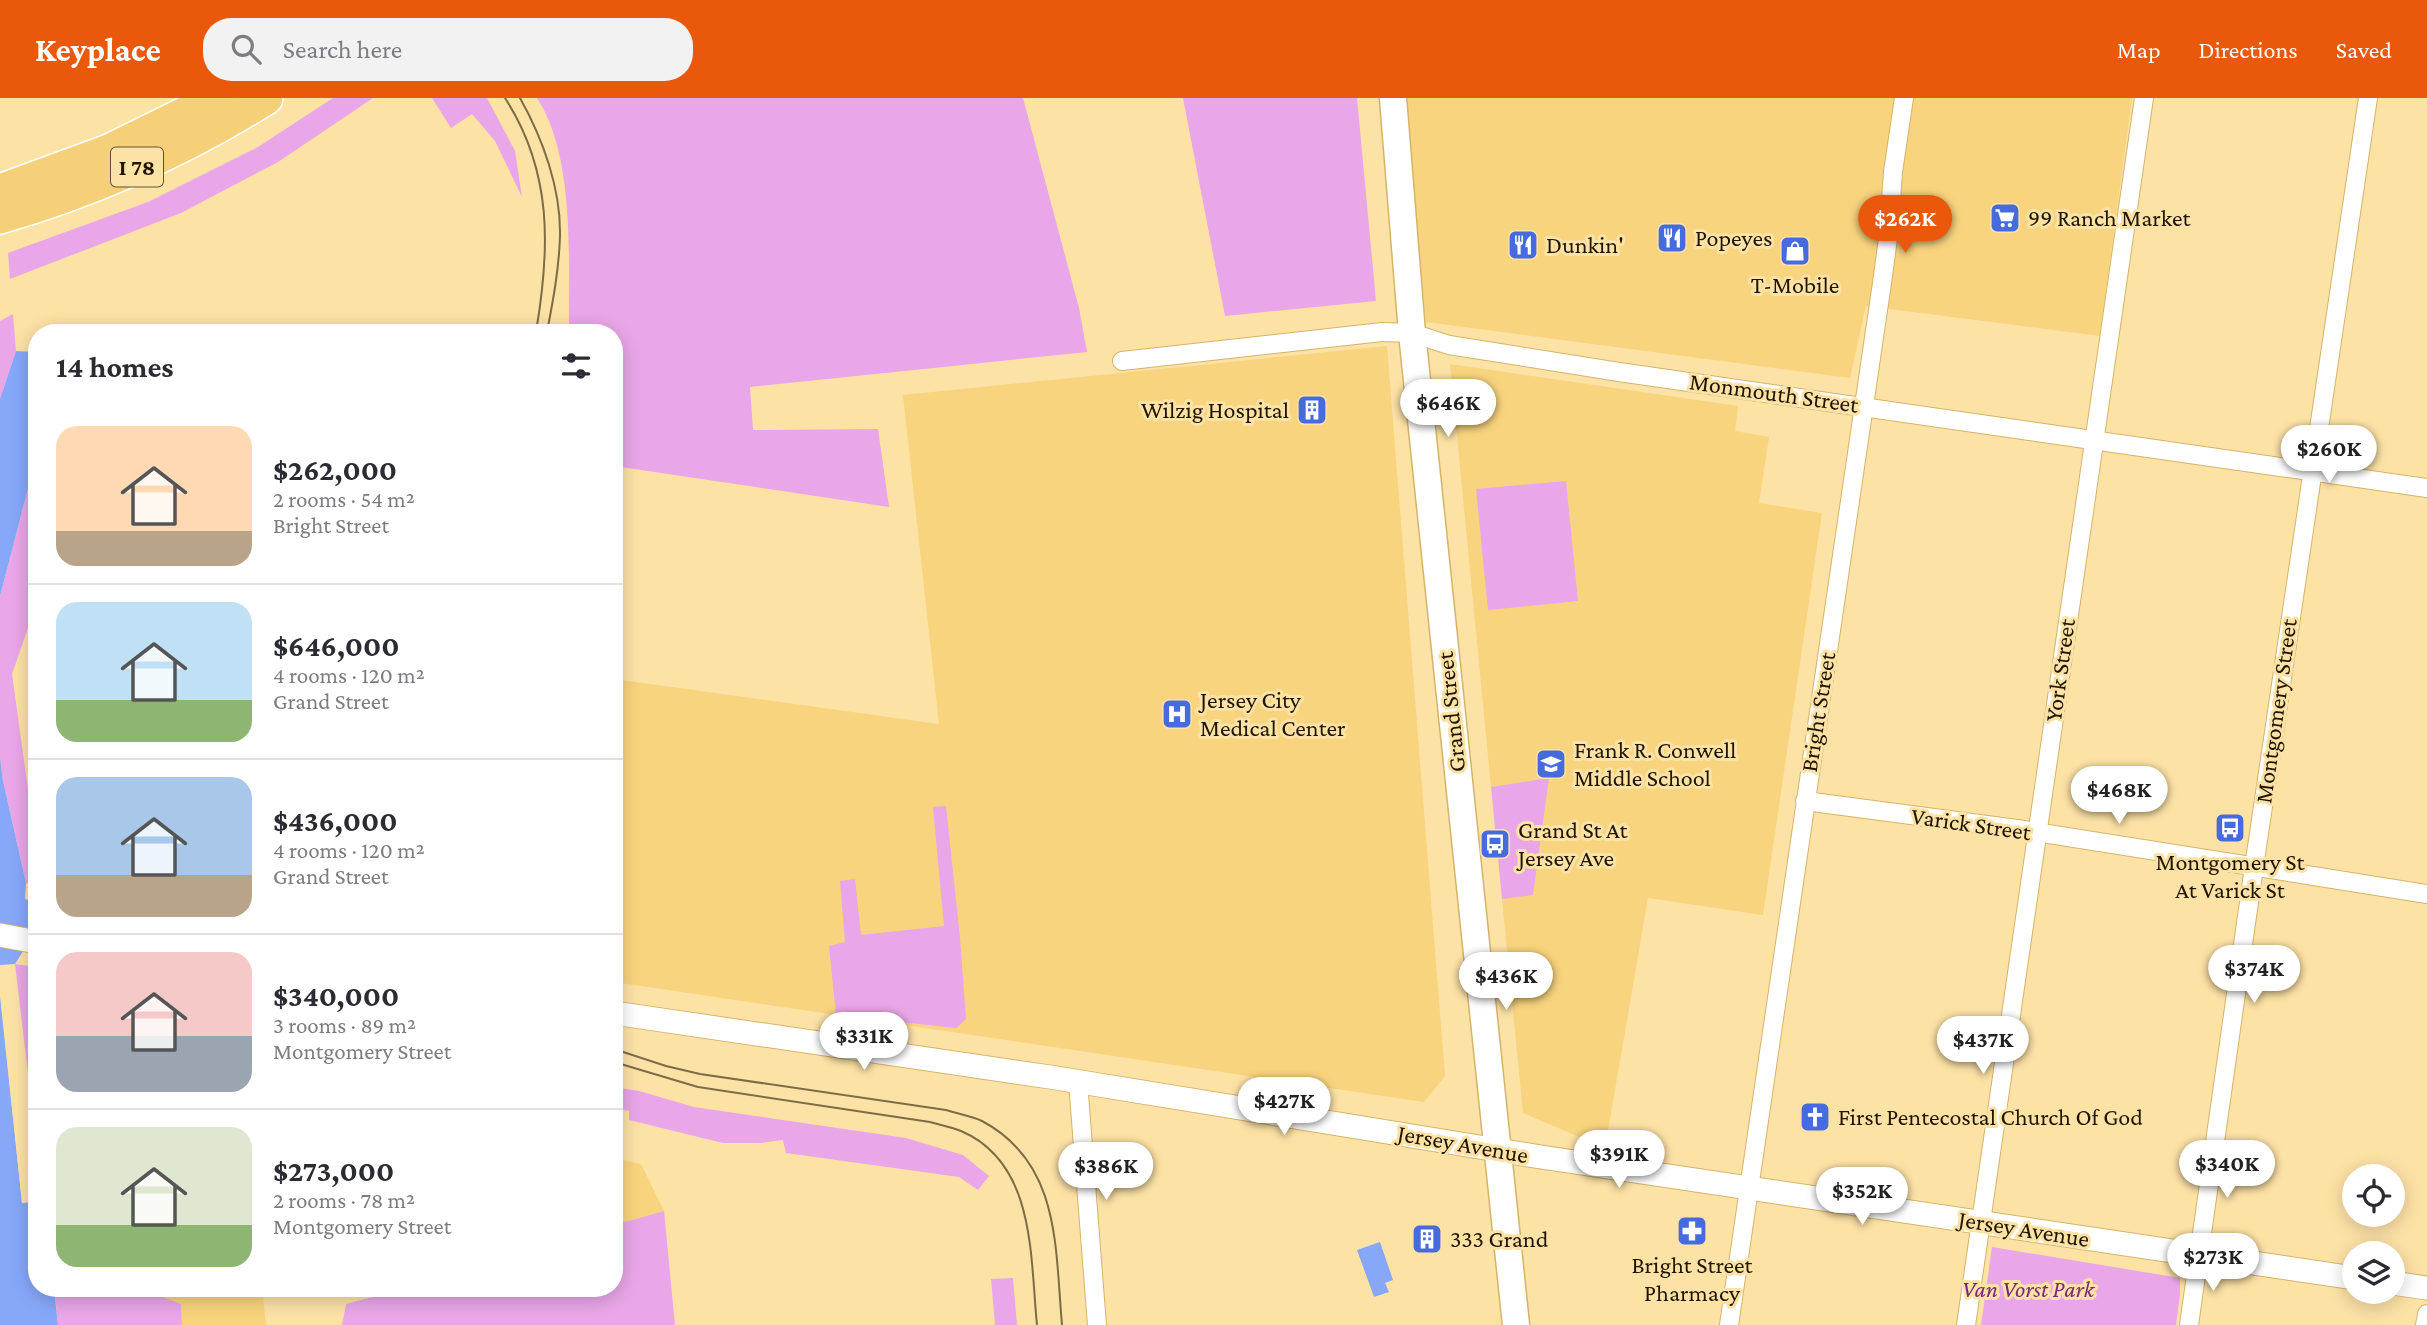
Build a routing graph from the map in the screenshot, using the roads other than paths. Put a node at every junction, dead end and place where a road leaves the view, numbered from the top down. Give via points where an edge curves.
1 (216, 98) edge
2 (266, 98) edge
3 (1393, 98) edge
4 (1904, 98) edge
5 (2144, 98) edge
6 (2368, 98) edge
7 (0, 191) edge
8 (0, 218) edge
9 (1412, 333) junction
10 (1122, 362) dead end
11 (1864, 406) junction
12 (2092, 439) junction
13 (2312, 470) junction
14 (2427, 488) edge
15 (1805, 801) junction
16 (2038, 833) junction
17 (2254, 867) junction
18 (2427, 894) edge
19 (0, 935) edge
20 (28, 940) edge
21 (623, 1014) edge
22 (1078, 1082) junction
23 (1497, 1149) junction
24 (1748, 1188) junction
25 (1981, 1223) junction
26 (2199, 1256) junction
27 (2342, 1276) edge
28 (2405, 1285) edge
29 (2427, 1288) edge
30 (2427, 1314) edge
31 (1097, 1325) edge
32 (1516, 1325) edge
33 (1729, 1325) edge
34 (1966, 1325) edge
35 (2189, 1325) edge
36 (2426, 1325) edge

1 - 7 highway, I 78 via 109,152
2 - 8 highway, I 78 via 147,162
3 - 9 main road, Grand Street
4 - 11 street, Bright Street
5 - 12 street, York Street
6 - 13 street, Montgomery Street
9 - 10 street, Monmouth Street via 1382,332
9 - 11 street, Monmouth Street via 1449,345
9 - 23 main road, Grand Street
11 - 12 street, Monmouth Street
11 - 15 street, Bright Street
12 - 13 street, Monmouth Street
12 - 16 street, York Street
13 - 14 street, Monmouth Street
13 - 17 street, Montgomery Street
15 - 16 street, Varick Street
15 - 24 street, Bright Street
16 - 17 street, Varick Street
16 - 25 street, York Street
17 - 18 street, Varick Street
17 - 26 street, Montgomery Street
19 - 20 street
21 - 22 street, Jersey Avenue
22 - 23 street, Jersey Avenue
22 - 31 street
23 - 24 street, Jersey Avenue
23 - 32 main road, Grand Street
24 - 25 street, Jersey Avenue
24 - 33 street, Bright Street
25 - 26 street, Jersey Avenue
25 - 34 street, York Street
26 - 27 street, Jersey Avenue
26 - 35 street, Montgomery Street
28 - 29 street
30 - 36 street

